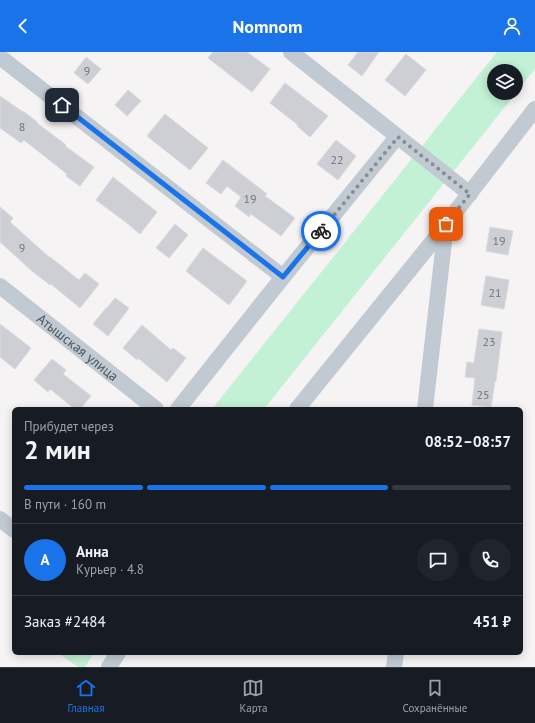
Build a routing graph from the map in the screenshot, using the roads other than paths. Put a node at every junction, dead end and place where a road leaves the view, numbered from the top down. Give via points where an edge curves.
1 (291, 52) edge
2 (0, 57) edge
3 (535, 109) edge
4 (398, 137) junction
5 (470, 194) junction
6 (446, 224) junction
7 (283, 277) junction
8 (0, 286) edge
9 (153, 407) edge
10 (180, 407) edge
11 (299, 407) edge
12 (424, 407) edge
13 (0, 519) edge
14 (12, 528) edge
15 (396, 655) edge
16 (394, 667) edge

1 - 4 street
2 - 7 street
3 - 5 street
4 - 5 street
4 - 7 street
5 - 6 street
6 - 11 street
6 - 12 street
7 - 10 street
8 - 9 street, Атышская улица
13 - 14 street
15 - 16 street

